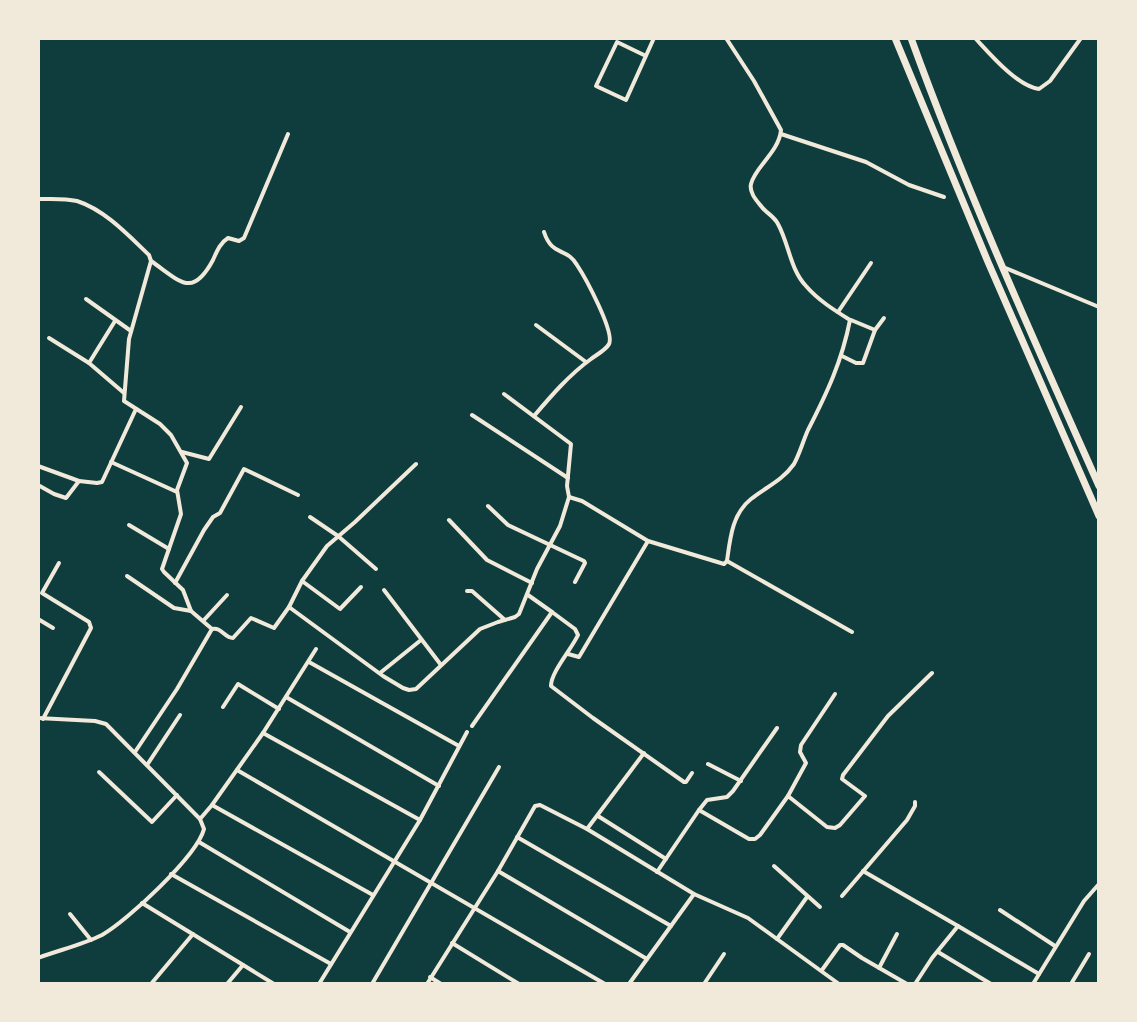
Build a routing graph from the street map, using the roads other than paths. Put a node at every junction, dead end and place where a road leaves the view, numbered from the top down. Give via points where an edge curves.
1 (654, 38) edge
2 (726, 38) edge
3 (895, 38) edge
4 (911, 38) edge
5 (975, 38) edge
6 (1081, 38) edge
7 (646, 56) junction
8 (288, 134) dead end
9 (781, 134) junction
10 (944, 197) dead end
11 (38, 199) edge
12 (544, 232) dead end
13 (151, 261) junction
14 (871, 263) dead end
15 (1001, 266) junction
16 (86, 299) dead end
17 (1099, 307) edge
18 (838, 312) junction
19 (884, 318) dead end
20 (850, 320) junction
21 (115, 321) junction
22 (536, 325) dead end
23 (875, 330) junction
24 (131, 331) junction
25 (49, 338) dead end
26 (842, 356) junction
27 (586, 362) junction
28 (89, 363) junction
29 (124, 393) junction
30 (504, 394) dead end
31 (241, 407) dead end
32 (136, 409) junction
33 (472, 415) dead end
34 (534, 416) junction
35 (182, 452) junction
36 (111, 462) junction
37 (416, 464) dead end
38 (38, 466) edge
39 (568, 478) junction
40 (79, 481) junction
41 (38, 485) edge
42 (1099, 486) edge
43 (177, 492) junction
44 (298, 495) dead end
45 (569, 497) junction
46 (488, 506) dead end
47 (1099, 516) edge
48 (310, 517) dead end
49 (449, 520) dead end
50 (129, 525) dead end
51 (338, 536) junction
52 (648, 541) junction
53 (550, 546) junction
54 (169, 549) junction
55 (727, 561) junction
56 (59, 563) dead end
57 (376, 569) dead end
58 (127, 576) dead end
59 (302, 581) junction
60 (575, 582) dead end
61 (175, 583) junction
62 (532, 583) junction
63 (361, 587) dead end
64 (384, 590) dead end
65 (467, 591) dead end
66 (227, 595) dead end
67 (528, 595) junction
68 (289, 607) junction
69 (191, 611) junction
70 (552, 612) junction
71 (38, 619) edge
72 (204, 620) junction
73 (505, 620) junction
74 (53, 628) dead end
75 (212, 629) junction
76 (852, 632) dead end
77 (421, 639) junction
78 (316, 649) dead end
79 (568, 654) junction
80 (309, 662) junction
81 (441, 665) junction
82 (380, 673) junction
83 (932, 673) dead end
84 (835, 694) dead end
85 (286, 697) junction
86 (223, 707) dead end
87 (279, 709) junction
88 (180, 715) dead end
89 (41, 718) edge
90 (472, 726) dead end
91 (777, 728) dead end
92 (467, 732) dead end
93 (263, 733) junction
94 (459, 746) junction
95 (135, 752) junction
96 (644, 753) junction
97 (708, 764) dead end
98 (147, 765) junction
99 (499, 767) dead end
100 (237, 770) junction
101 (99, 772) dead end
102 (692, 773) dead end
103 (741, 781) junction
104 (439, 786) junction
105 (177, 795) junction
106 (788, 796) junction
107 (915, 802) dead end
108 (212, 805) junction
109 (699, 810) junction
110 (598, 816) junction
111 (200, 819) junction
112 (420, 820) junction
113 (587, 829) junction
114 (517, 837) junction
115 (199, 842) junction
116 (666, 859) junction
117 (394, 861) junction
118 (774, 866) dead end
119 (498, 871) junction
120 (863, 871) junction
121 (657, 872) junction
122 (171, 874) junction
123 (430, 883) junction
124 (1099, 884) edge
125 (694, 894) junction
126 (373, 895) junction
127 (842, 896) dead end
128 (807, 897) junction
129 (142, 903) junction
130 (820, 907) dead end
131 (474, 908) junction
132 (1000, 910) dead end
133 (70, 914) dead end
134 (671, 926) junction
135 (958, 926) junction
136 (350, 932) junction
137 (193, 934) junction
138 (897, 934) dead end
139 (777, 939) junction
140 (91, 940) junction
141 (452, 943) junction
142 (1055, 946) junction
143 (938, 952) junction
144 (724, 954) dead end
145 (1089, 954) dead end
146 (39, 956) edge
147 (647, 959) junction
148 (331, 964) junction
149 (243, 965) junction
150 (879, 968) junction
151 (822, 971) junction
152 (1039, 974) junction
153 (430, 977) junction
154 (151, 984) edge
155 (227, 984) edge
156 (274, 984) edge
157 (319, 984) edge
158 (372, 984) edge
159 (427, 984) edge
160 (441, 984) edge
161 (519, 984) edge
162 (605, 984) edge
163 (629, 984) edge
164 (704, 984) edge
165 (839, 984) edge
166 (907, 984) edge
167 (915, 984) edge
168 (991, 984) edge
169 (1033, 984) edge
170 (1071, 984) edge

1 - 7 street
2 - 9 street
3 - 47 highway
4 - 15 highway
5 - 6 street via 1026,86 1039,89
7 - 7 street via 626,100 596,86 617,42
8 - 13 street via 244,238 225,239 204,276 196,283 181,282
9 - 10 street via 866,162
9 - 18 street via 751,188 777,221 803,283
11 - 13 street via 87,205
12 - 27 street via 548,244 575,261 611,335 606,348
13 - 24 street
14 - 18 street
15 - 17 street
15 - 42 highway
16 - 21 street
18 - 20 street
19 - 23 street
20 - 23 street
20 - 26 street
21 - 24 street
21 - 28 street
22 - 27 street
23 - 26 street via 862,364
24 - 29 street
25 - 28 street
26 - 55 street via 792,466 739,514
27 - 34 street
28 - 29 street
29 - 32 street via 126,403
30 - 34 street
31 - 35 street via 209,459
32 - 35 street via 160,424
32 - 36 street
33 - 39 street
34 - 39 street via 571,444
35 - 43 street via 187,463
36 - 40 street via 102,482
36 - 43 street
37 - 51 street
38 - 40 street
39 - 45 street
40 - 41 street via 66,498
43 - 54 street via 181,514
44 - 61 street via 244,469
45 - 52 street
45 - 53 street
46 - 53 street via 508,525
48 - 51 street
49 - 62 street via 487,560
50 - 54 street
51 - 57 street
51 - 59 street
52 - 55 street via 722,565
52 - 79 street via 579,657
53 - 60 street via 585,562
53 - 62 street
54 - 61 street via 162,569
55 - 76 street
56 - 89 street via 42,593 91,628
58 - 69 street via 174,608
59 - 63 street via 340,609
59 - 68 street
61 - 69 street
62 - 67 street
64 - 77 street
65 - 73 street
66 - 72 street
67 - 70 street
67 - 73 street via 517,616
68 - 75 street via 274,628 251,618 233,638
68 - 82 street
69 - 72 street
70 - 79 street via 577,632
70 - 90 street
71 - 74 street
72 - 75 street
73 - 81 street via 480,629
75 - 95 street
77 - 81 street
77 - 82 street
78 - 80 street
79 - 96 street via 551,686
80 - 85 street
80 - 94 street
81 - 82 street via 413,690
83 - 106 street via 888,716 843,775 865,796 840,825 827,827
84 - 106 street via 801,745 806,763
85 - 87 street
85 - 104 street
86 - 87 street via 238,684
87 - 93 street
88 - 98 street
89 - 95 street via 106,724
91 - 103 street
92 - 94 street
93 - 100 street
93 - 112 street
94 - 104 street
95 - 98 street
96 - 102 street via 684,782
96 - 110 street
97 - 103 street
98 - 105 street
99 - 123 street
100 - 108 street
100 - 117 street
101 - 105 street via 152,822
103 - 109 street via 727,797 707,800
104 - 112 street
105 - 111 street
106 - 109 street via 755,839
107 - 120 street via 907,820
108 - 111 street
108 - 126 street
109 - 116 street
110 - 113 street
110 - 116 street
111 - 115 street via 204,829
112 - 117 street
113 - 114 street via 540,805
113 - 121 street
114 - 119 street
114 - 134 street
115 - 122 street
115 - 136 street
116 - 121 street
117 - 123 street
117 - 126 street
118 - 128 street
119 - 131 street
119 - 147 street
120 - 127 street
120 - 135 street
121 - 125 street
122 - 129 street
122 - 148 street
123 - 131 street
123 - 158 street
124 - 142 street
125 - 134 street
125 - 139 street via 739,913
126 - 136 street
128 - 130 street
128 - 139 street
129 - 137 street
129 - 140 street
131 - 141 street
131 - 162 street
132 - 142 street
133 - 140 street
134 - 147 street
135 - 143 street
135 - 152 street
136 - 148 street
137 - 149 street
137 - 154 street
138 - 150 street
139 - 151 street
140 - 146 street
141 - 153 street
141 - 161 street
142 - 152 street
143 - 167 street
143 - 168 street
144 - 164 street
145 - 170 street
147 - 163 street
148 - 157 street
149 - 155 street
149 - 156 street
150 - 151 street via 840,945
150 - 166 street
151 - 165 street
152 - 169 street
153 - 159 street
153 - 160 street

